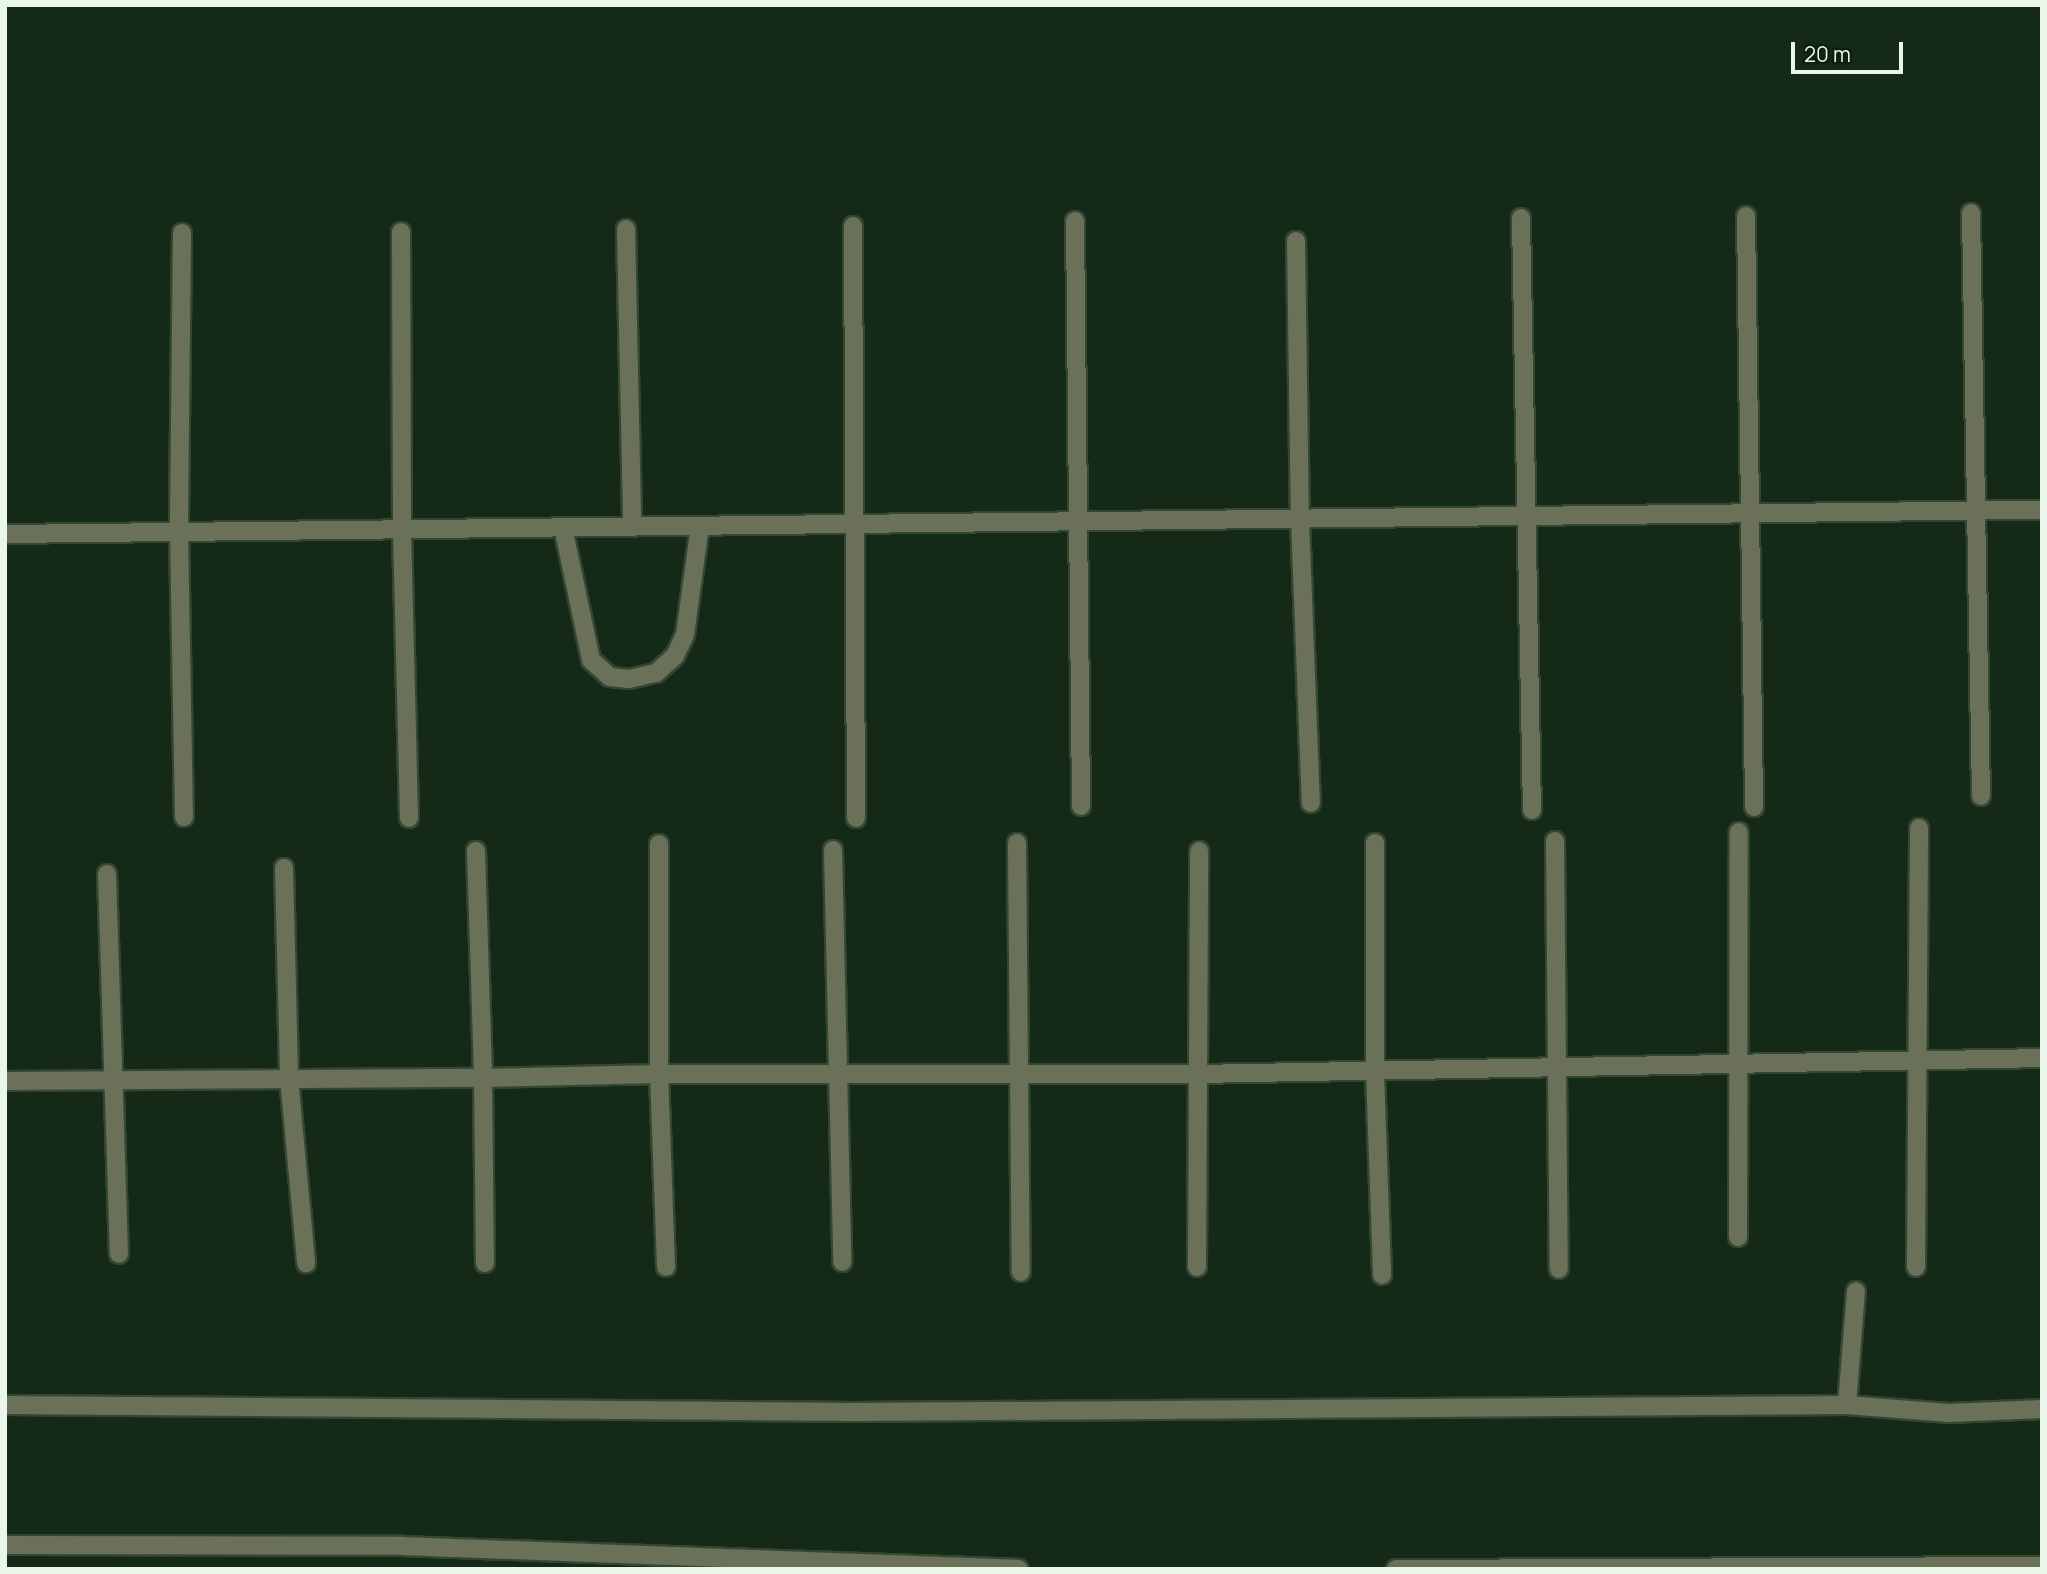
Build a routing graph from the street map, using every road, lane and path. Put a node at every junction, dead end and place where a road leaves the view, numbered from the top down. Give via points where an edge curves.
1 (1971, 213) dead end
2 (1745, 216) dead end
3 (1521, 218) dead end
4 (1075, 221) dead end
5 (853, 226) dead end
6 (626, 229) dead end
7 (401, 232) dead end
8 (182, 233) dead end
9 (1296, 241) dead end
10 (2042, 510) edge
11 (1976, 511) junction
12 (1750, 514) junction
13 (1527, 516) junction
14 (1300, 520) junction
15 (1077, 522) junction
16 (853, 524) junction
17 (700, 526) junction
18 (563, 527) junction
19 (632, 527) junction
20 (402, 530) junction
21 (179, 532) junction
22 (5, 534) edge
23 (1981, 796) dead end
24 (1311, 803) dead end
25 (1081, 806) dead end
26 (1754, 807) dead end
27 (1532, 810) dead end
28 (184, 817) dead end
29 (409, 818) dead end
30 (856, 818) dead end
31 (1919, 828) dead end
32 (1739, 832) dead end
33 (1555, 841) dead end
34 (1017, 843) dead end
35 (1375, 843) dead end
36 (659, 844) dead end
37 (833, 850) dead end
38 (476, 851) dead end
39 (1199, 851) dead end
40 (284, 868) dead end
41 (107, 874) dead end
42 (2042, 1058) edge
43 (1916, 1060) junction
44 (1736, 1063) junction
45 (1555, 1067) junction
46 (1376, 1072) junction
47 (1019, 1073) junction
48 (659, 1074) junction
49 (1197, 1074) junction
50 (838, 1076) junction
51 (289, 1077) junction
52 (116, 1078) junction
53 (483, 1078) junction
54 (5, 1081) edge
55 (1738, 1237) dead end
56 (119, 1254) dead end
57 (485, 1262) dead end
58 (842, 1262) dead end
59 (306, 1263) dead end
60 (666, 1267) dead end
61 (1916, 1267) dead end
62 (1197, 1268) dead end
63 (1559, 1269) dead end
64 (1021, 1272) dead end
65 (1382, 1275) dead end
66 (1856, 1291) dead end
67 (5, 1405) edge
68 (1847, 1405) junction
69 (2042, 1409) edge
70 (5, 1545) edge
71 (2042, 1566) edge
72 (1019, 1569) edge
73 (1396, 1569) edge

1 - 11 street
2 - 12 street
3 - 13 street
4 - 15 street
5 - 16 street
6 - 19 street
7 - 20 street
8 - 21 street
9 - 14 street
10 - 11 street
11 - 12 street
11 - 23 street
12 - 13 street
12 - 26 street
13 - 14 street
13 - 27 street
14 - 15 street
14 - 24 street
15 - 16 street
15 - 25 street
16 - 17 street
16 - 30 street
17 - 18 street via 685,635 675,656 656,673 629,679 610,677 591,660
17 - 19 street
18 - 19 street
18 - 20 street
20 - 21 street
20 - 29 street
21 - 22 street
21 - 28 street
31 - 43 street
32 - 44 street
33 - 45 street
34 - 47 street
35 - 46 street
36 - 48 street
37 - 50 street
38 - 53 street
39 - 49 street
40 - 51 street
41 - 52 street
42 - 43 street
43 - 44 street
43 - 61 street
44 - 45 street
44 - 55 street
45 - 46 street
45 - 63 street
46 - 49 street
46 - 65 street
47 - 49 street
47 - 50 street
47 - 64 street
48 - 50 street
48 - 53 street
48 - 60 street
49 - 62 street
50 - 58 street
51 - 52 street
51 - 53 street
51 - 59 street
52 - 54 street
52 - 56 street
53 - 57 street
66 - 68 street
67 - 68 street via 855,1412
68 - 69 street via 1949,1413
70 - 72 street via 402,1546
71 - 73 street

